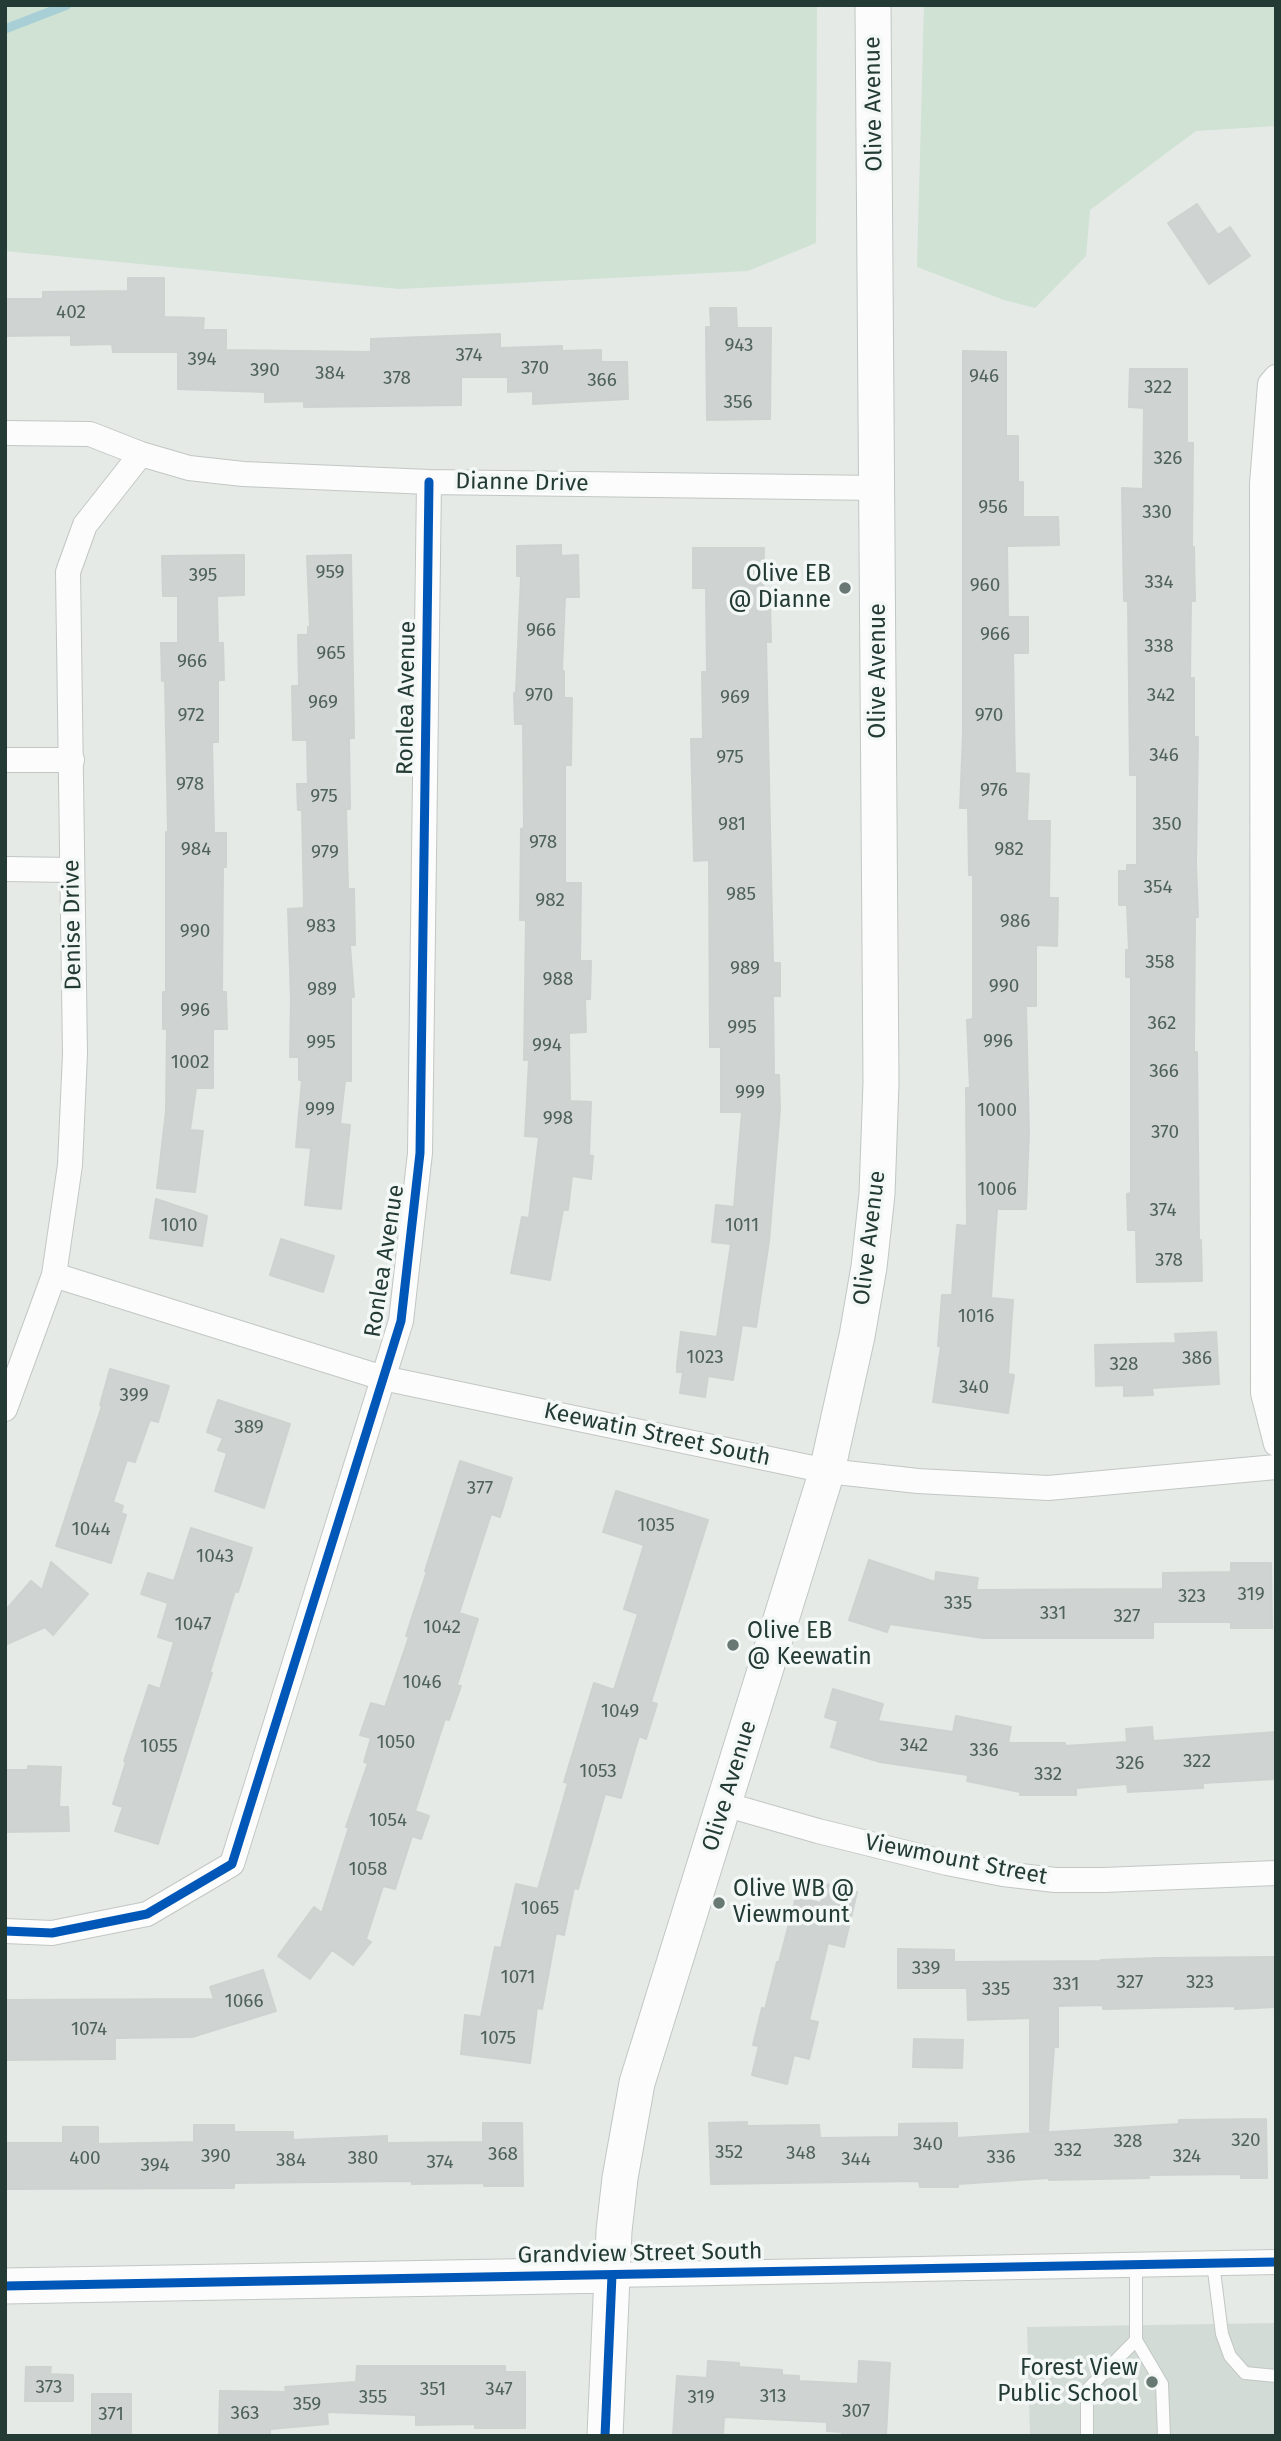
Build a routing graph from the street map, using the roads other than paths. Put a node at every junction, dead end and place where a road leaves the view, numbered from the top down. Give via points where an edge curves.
1 (873, 5) edge
2 (1276, 377) edge
3 (5, 433) edge
4 (141, 454) junction
5 (429, 482) junction
6 (878, 488) junction
7 (5, 760) edge
8 (72, 760) junction
9 (5, 869) edge
10 (71, 870) junction
11 (54, 1275) junction
12 (383, 1378) junction
13 (5, 1409) edge
14 (1276, 1444) edge
15 (1276, 1467) edge
16 (827, 1471) junction
17 (724, 1804) junction
18 (1276, 1873) edge
19 (5, 1931) edge
20 (1276, 2262) edge
21 (1213, 2263) junction
22 (1136, 2264) junction
23 (612, 2275) junction
24 (5, 2286) edge
25 (1136, 2340) junction
26 (1276, 2375) edge
27 (606, 2436) edge
28 (1087, 2436) edge
29 (1164, 2436) edge

1 - 6 main road, Olive Avenue
2 - 14 street via 1270,384 1262,484 1262,596 1263,1393
3 - 4 street, Dianne Drive via 90,434
4 - 5 street, Dianne Drive via 189,468 243,474
4 - 8 street, Denise Drive via 85,524 68,572
5 - 6 street, Dianne Drive
5 - 12 street, Ronlea Avenue via 420,1153 401,1321
6 - 16 main road, Olive Avenue via 881,1055 877,1194 857,1336
7 - 8 street
8 - 10 street, Denise Drive
9 - 10 street
10 - 11 street, Denise Drive via 74,1068 70,1164
11 - 12 street, Keewatin Street South
11 - 13 street, Denise Drive
12 - 16 street, Keewatin Street South
12 - 19 street, Ronlea Avenue via 232,1864 147,1914 52,1933
15 - 16 street, Keewatin Street South via 1048,1488
16 - 17 main road, Olive Avenue
17 - 18 street, Viewmount Street via 1003,1874 1068,1880
17 - 23 main road, Olive Avenue via 637,2082 620,2178
20 - 21 street, Grandview Street South
21 - 22 street, Grandview Street South
21 - 26 lane via 1222,2334 1230,2356 1245,2373
22 - 23 street, Grandview Street South
22 - 25 lane
23 - 24 main road, Grandview Street South
23 - 27 main road, Olive Avenue
25 - 28 lane via 1087,2390
25 - 29 lane via 1163,2384

